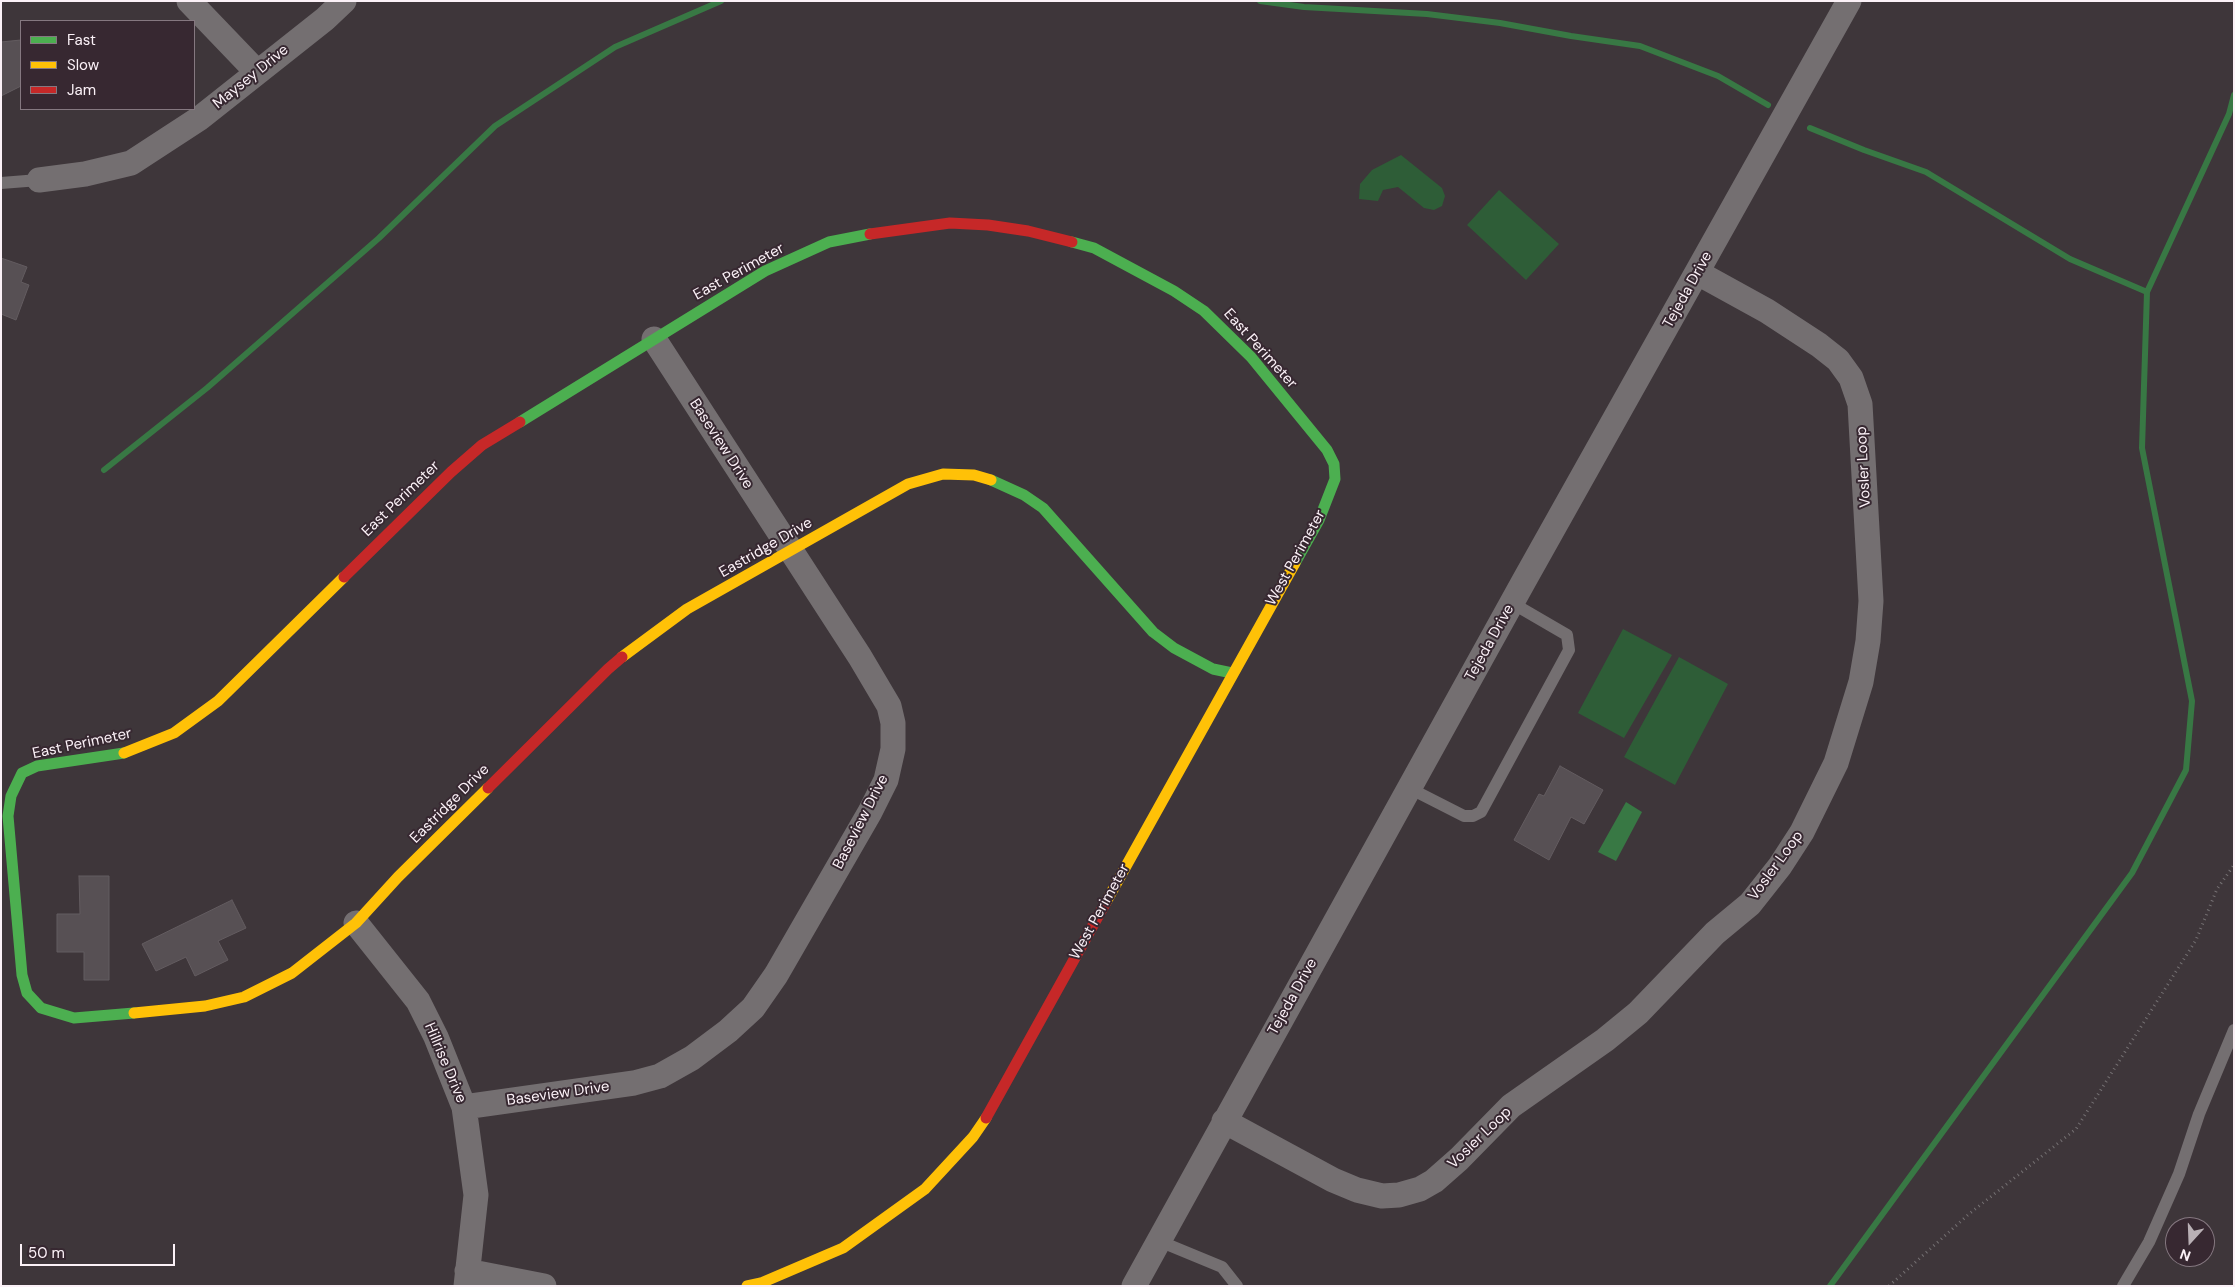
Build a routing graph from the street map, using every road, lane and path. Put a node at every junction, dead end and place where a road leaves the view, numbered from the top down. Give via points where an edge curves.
1 (189, 1) edge
2 (344, 1) edge
3 (1849, 1) edge
4 (257, 72) junction
5 (40, 180) joint
6 (1, 183) edge
7 (1698, 273) junction
8 (654, 339) junction
9 (1321, 443) joint
10 (790, 552) junction
11 (1512, 603) junction
12 (1232, 673) junction
13 (1409, 788) junction
14 (2234, 865) edge
15 (356, 923) junction
16 (2234, 1030) edge
17 (464, 1107) junction
18 (1224, 1121) junction
19 (1159, 1241) junction
20 (467, 1278) edge
21 (544, 1286) edge
22 (747, 1286) edge
23 (1134, 1286) edge
24 (1237, 1286) edge
25 (1889, 1286) edge
26 (2123, 1286) edge

1 - 4 street
2 - 4 street, Maysey Drive
3 - 7 street, Tejeda Drive
4 - 5 street, Maysey Drive via 200,118 131,162 85,174
5 - 6 lane
7 - 11 street, Tejeda Drive
7 - 18 street, Vosler Loop via 1767,311 1838,360 1851,378 1860,404 1871,601 1868,641 1861,682 1839,754 1802,832 1750,904 1715,933 1638,1012 1605,1040 1511,1106 1434,1182 1399,1195 1382,1196 1357,1190
8 - 9 street, East Perimeter via 765,271 829,242 950,223 1028,231 1094,248 1174,291 1204,312 1251,357
8 - 10 street, Baseview Drive
8 - 15 street, East Perimeter via 482,445 225,694 193,721 130,752 37,766 22,773 16,782 8,816 22,975 27,993 41,1008 74,1018 205,1006 244,997 292,973
9 - 12 street, West Perimeter via 1334,464 1335,479 1319,520
10 - 12 street, Eastridge Drive via 908,484 943,474 974,475 999,483 1043,508 1153,632 1174,648 1213,669
10 - 15 street, Eastridge Drive via 687,609 608,669 398,877
10 - 17 street, Baseview Drive via 889,706 893,749 886,780 870,812 776,975 753,1008 728,1032 660,1076 634,1083
11 - 13 street, Tejeda Drive
11 - 13 lane via 1567,635 1569,650 1481,812 1464,816
12 - 22 street, West Perimeter via 973,1137 926,1189 843,1248
13 - 18 street, Tejeda Drive
14 - 25 path via 2217,889 2196,940 2076,1129 1969,1214
15 - 17 street, Hillrise Drive via 418,1001
16 - 26 lane via 2199,1114 2179,1174 2148,1242
17 - 20 street, Hillrise Drive via 476,1195
18 - 19 street, Tejeda Drive
19 - 23 street, Tejeda Drive
19 - 24 lane via 1222,1267
20 - 21 street

